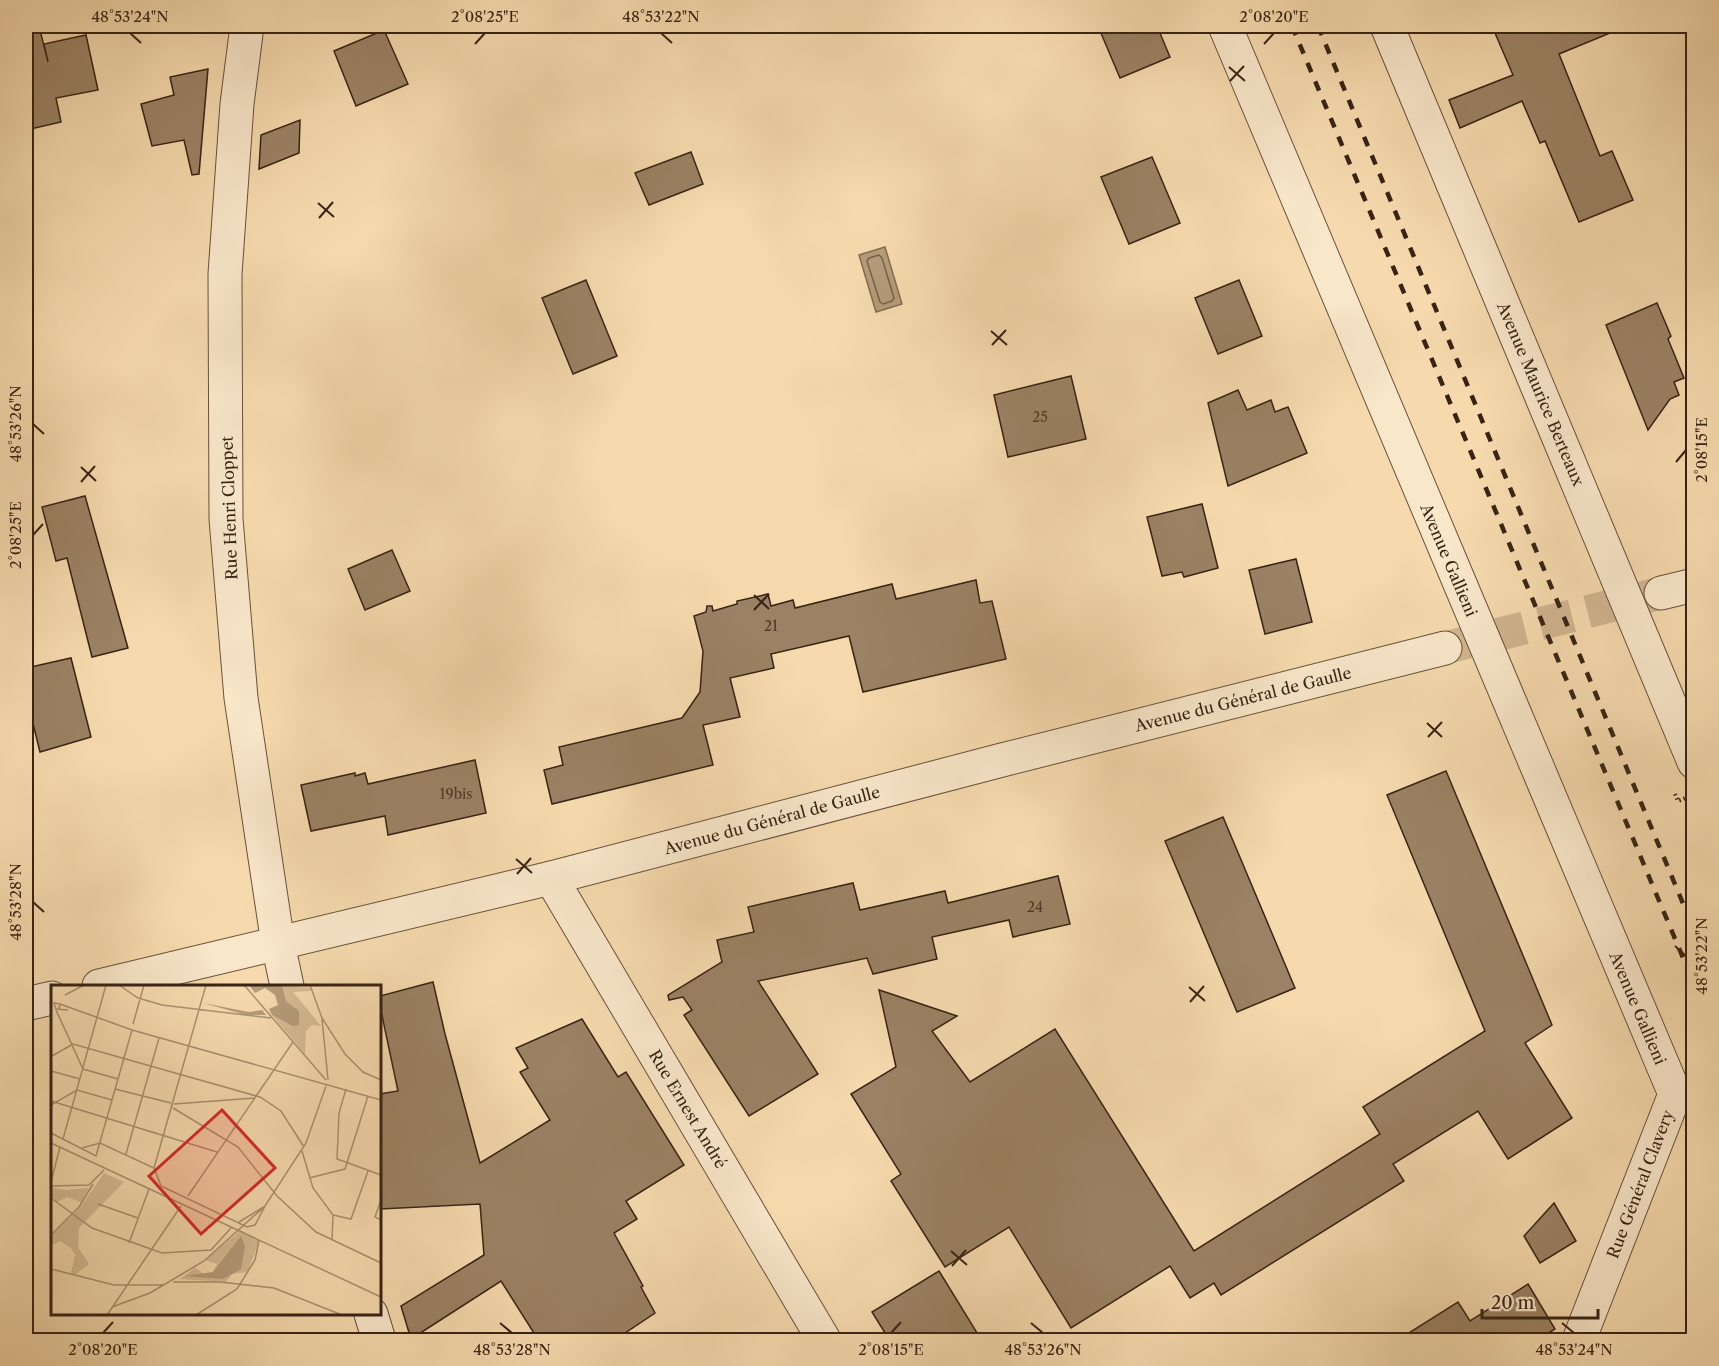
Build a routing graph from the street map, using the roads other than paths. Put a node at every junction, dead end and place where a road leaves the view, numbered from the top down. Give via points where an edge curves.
1 (247, 26) edge
2 (1225, 26) edge
3 (1387, 26) edge
4 (1694, 585) edge
5 (1661, 593) tunnel mouth
6 (1445, 648) tunnel mouth
7 (1694, 762) edge
8 (551, 878) junction
9 (278, 944) junction
10 (107, 985) edge
11 (287, 985) edge
12 (51, 998) edge
13 (26, 1004) edge
14 (1675, 1094) joint
15 (371, 1315) edge
16 (379, 1341) edge
17 (825, 1341) edge
18 (1579, 1341) edge

1 - 9 street, Rue Henri Cloppet via 237,104 225,274 226,519 241,698
2 - 14 street, Avenue Gallieni
3 - 7 street, Avenue Maurice Berteaux
4 - 5 street
6 - 8 street, Avenue du Général de Gaulle
8 - 9 street, Avenue du Général de Gaulle
8 - 17 street, Rue Ernest André
9 - 10 street, Avenue du Général de Gaulle
9 - 11 street, Rue Henri Cloppet
12 - 13 street
14 - 18 street, Rue Général Clavery
15 - 16 street

